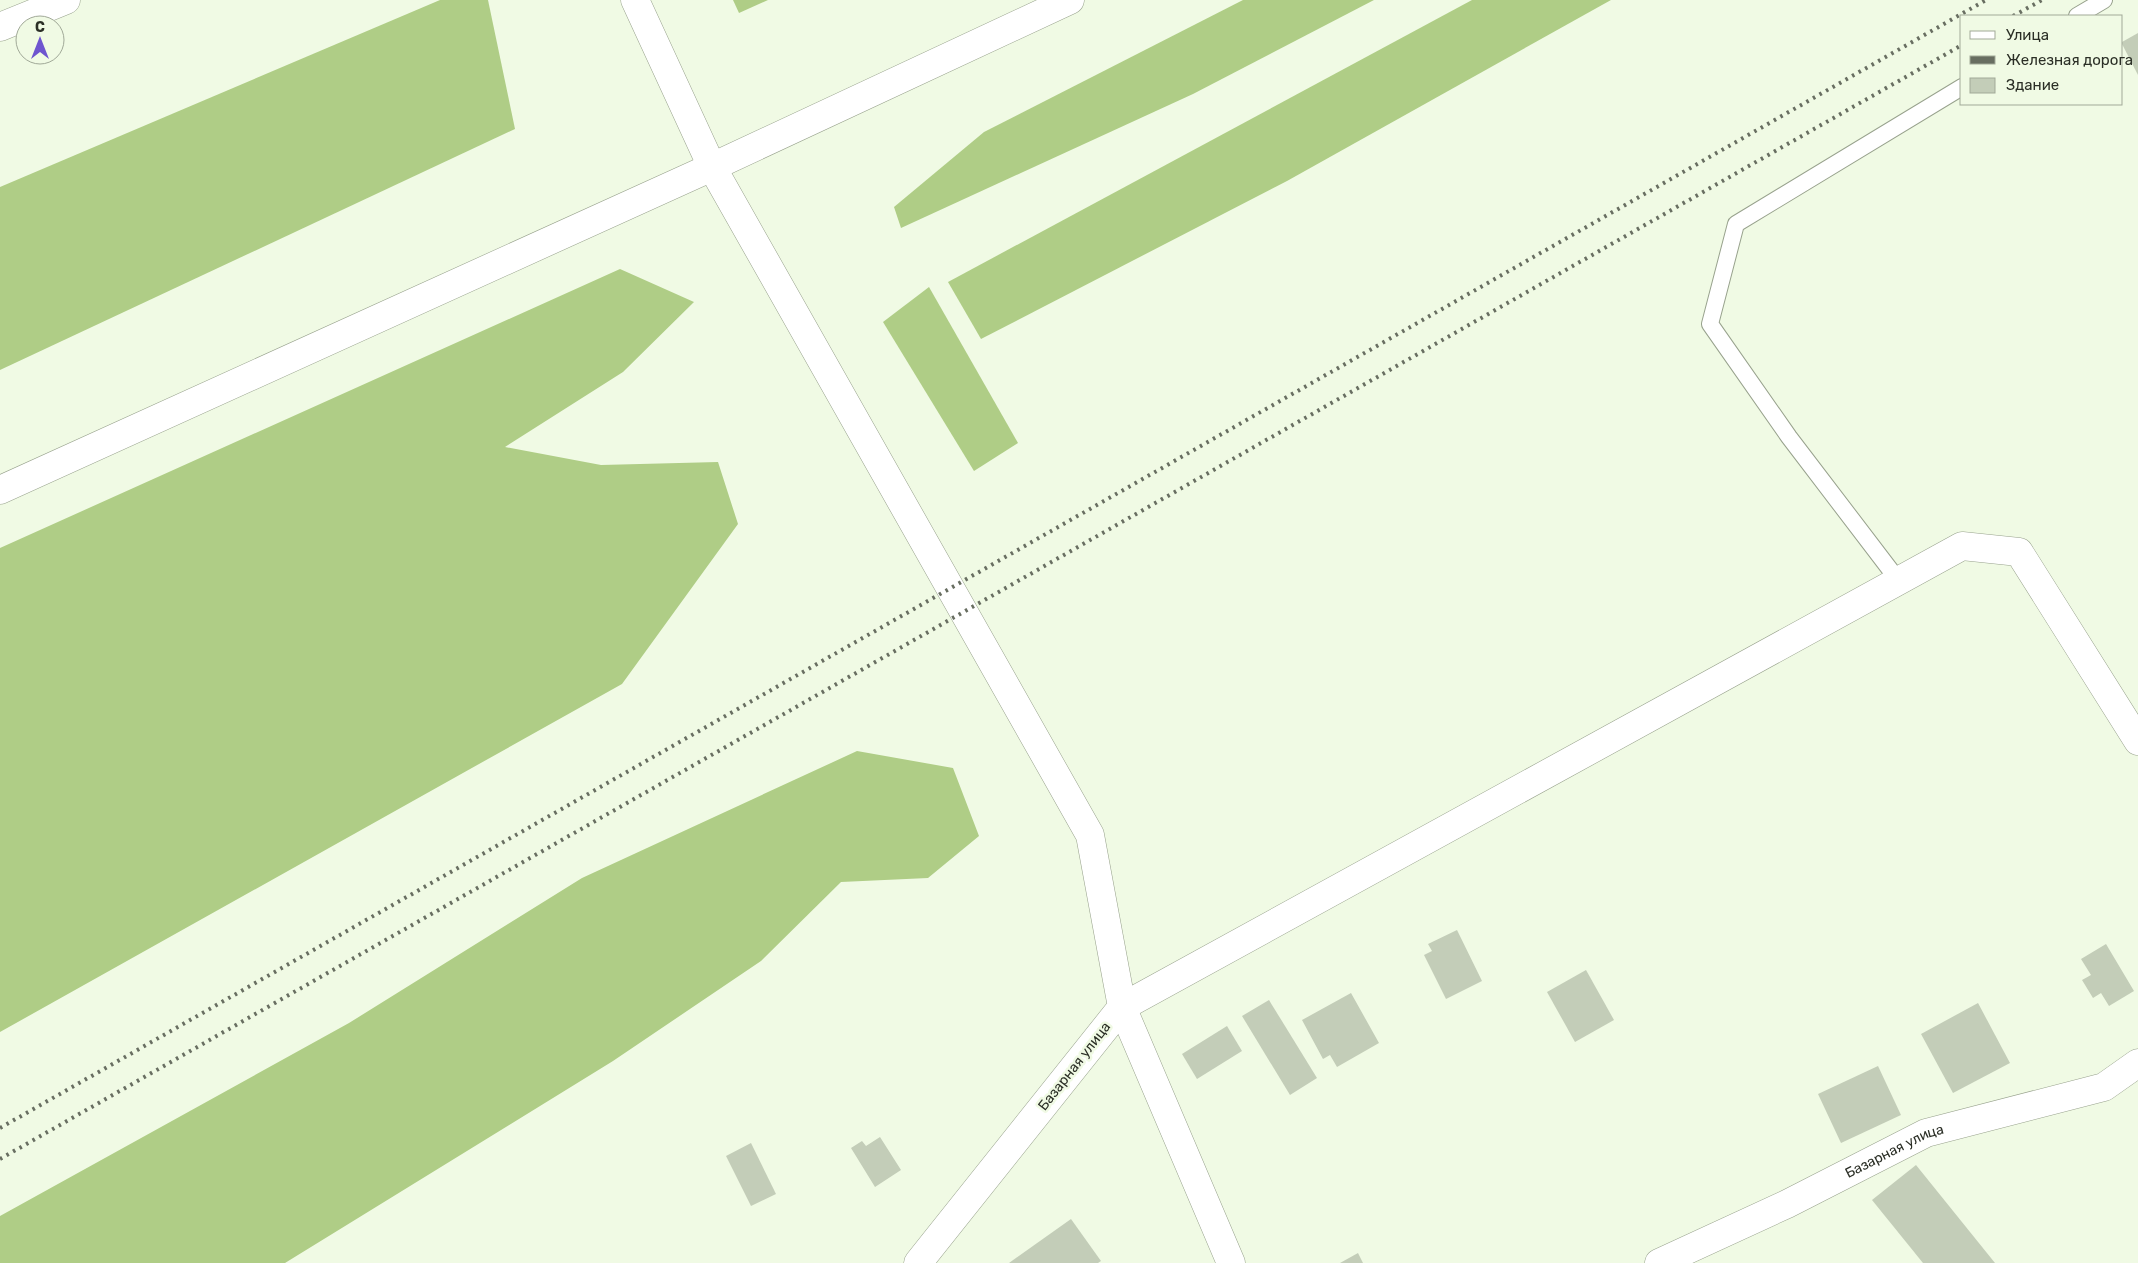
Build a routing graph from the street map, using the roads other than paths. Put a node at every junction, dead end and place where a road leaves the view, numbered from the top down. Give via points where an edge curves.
1 (66, 0) edge
2 (635, 0) edge
3 (1070, 0) edge
4 (2104, 0) edge
5 (2079, 15) edge
6 (0, 27) edge
7 (1960, 88) edge
8 (712, 167) junction
9 (0, 490) edge
10 (1898, 580) junction
11 (2138, 741) edge
12 (1122, 1007) junction
13 (2138, 1063) edge
14 (918, 1263) edge
15 (1231, 1263) edge
16 (1659, 1263) edge

1 - 6 street
2 - 8 street
3 - 8 street
4 - 5 lane
7 - 10 lane via 1736,224 1710,324
8 - 9 street
8 - 12 street via 1090,835
10 - 11 street via 1962,546 2019,552
10 - 12 street
12 - 14 street, Базарная улица
12 - 15 street
13 - 16 street, Базарная улица via 2104,1087 1926,1133 1787,1204

